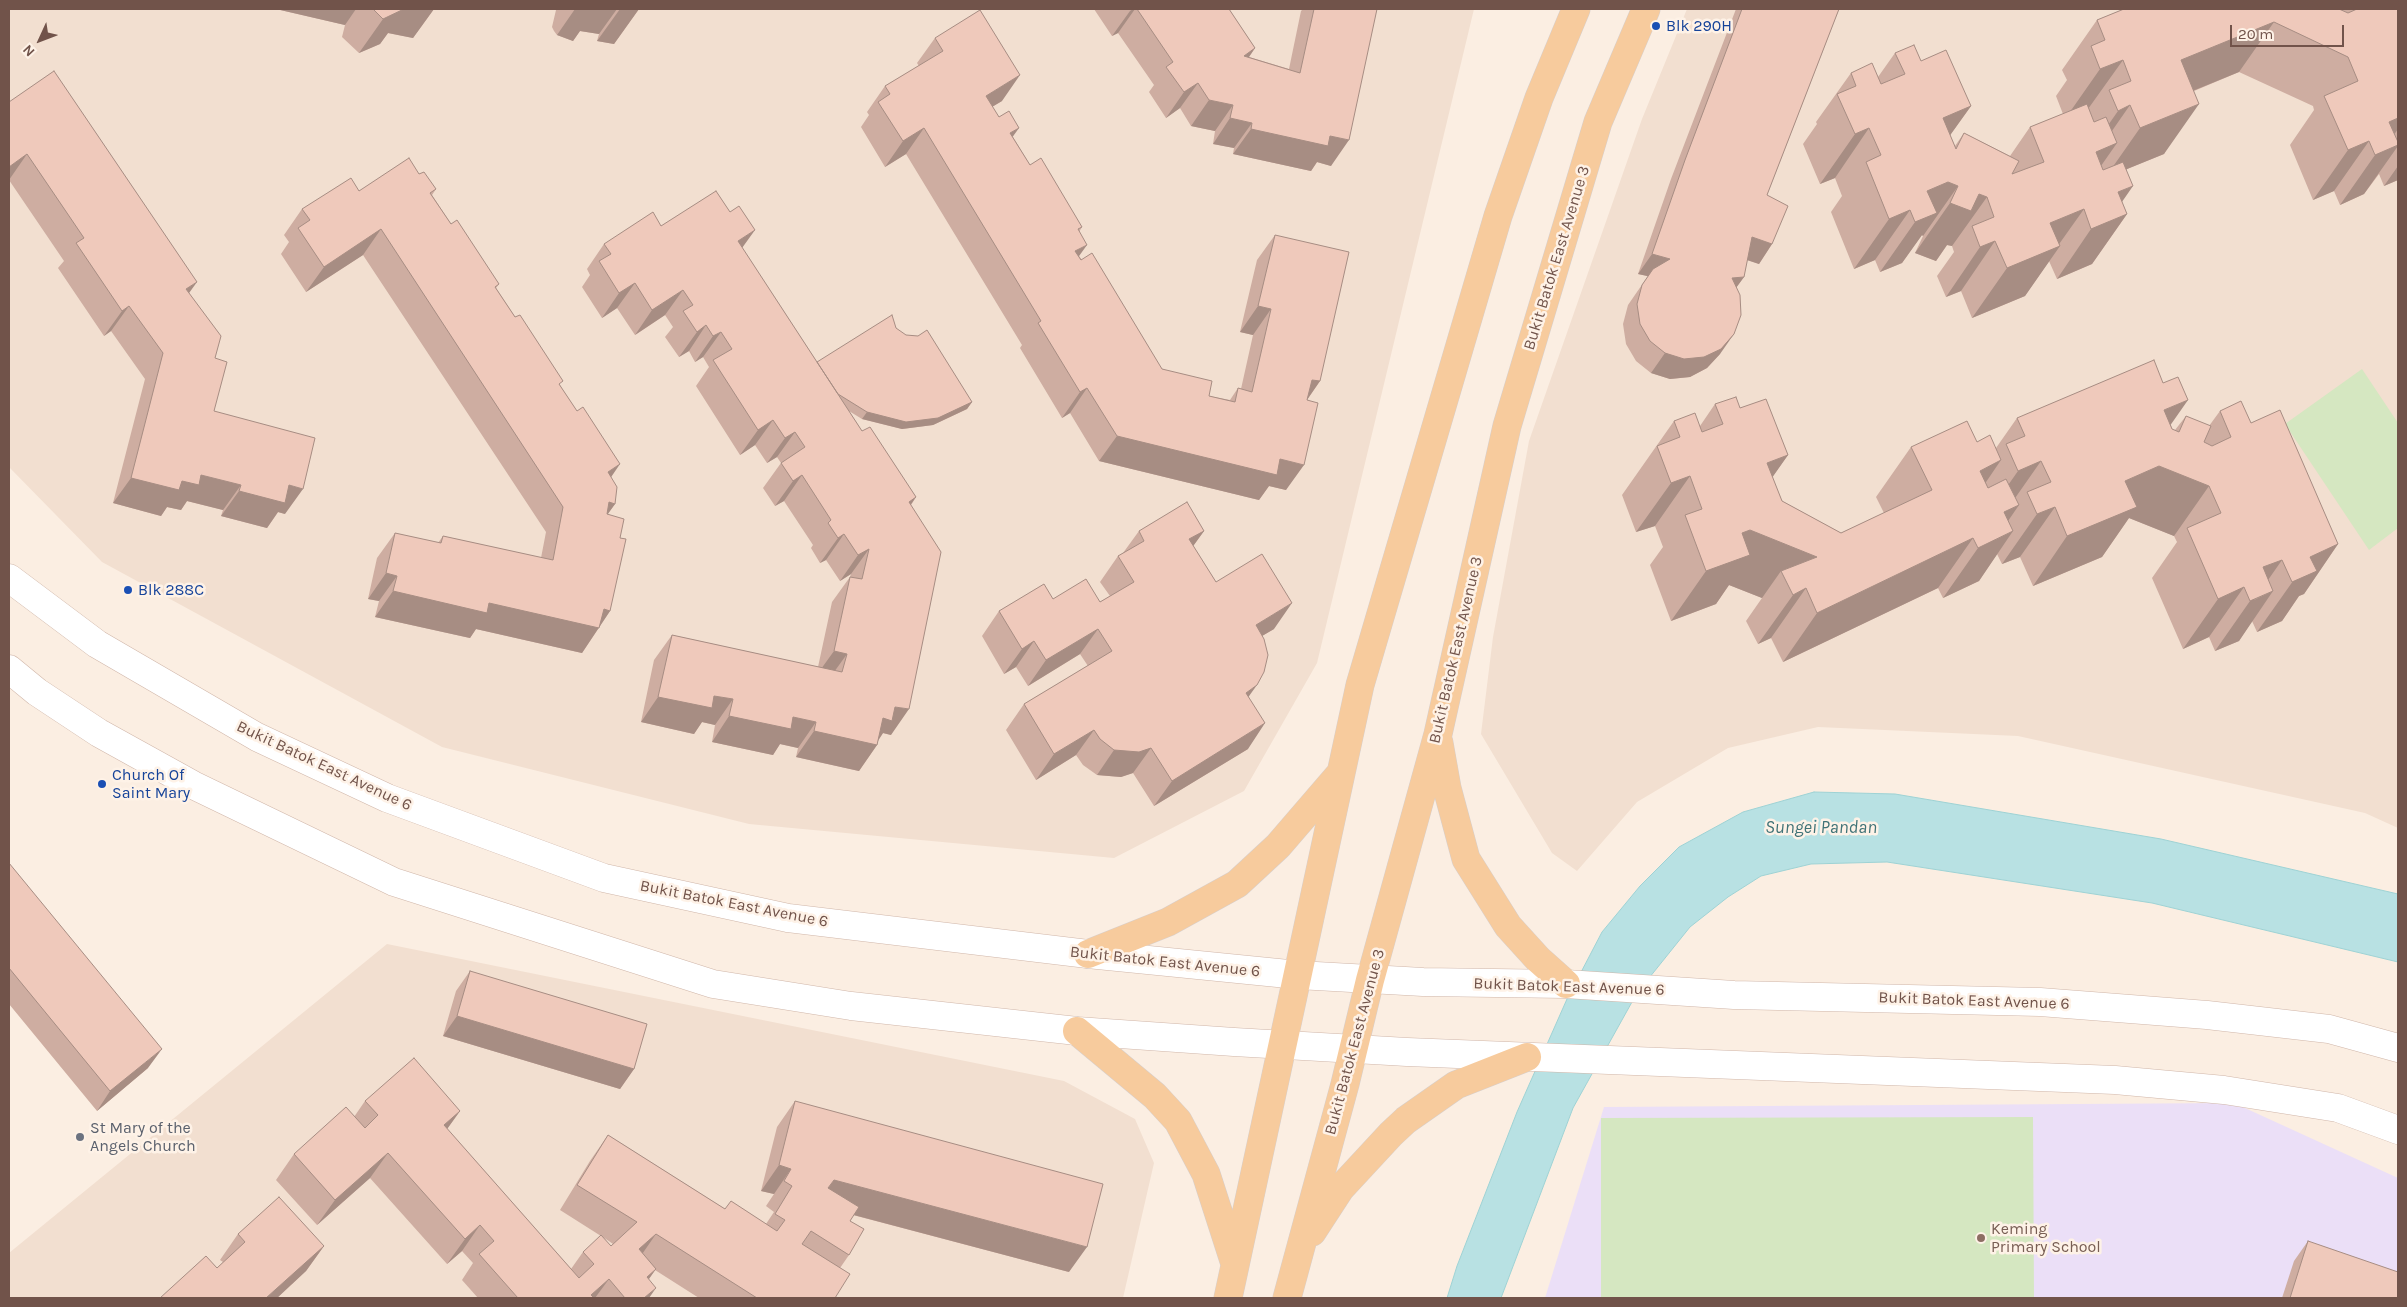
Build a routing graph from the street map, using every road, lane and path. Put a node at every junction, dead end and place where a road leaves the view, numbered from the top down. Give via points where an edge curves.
1 (1576, 9) edge
2 (1646, 9) edge
3 (9, 578) edge
4 (9, 669) edge
5 (1438, 734) junction
6 (1342, 772) junction
7 (1088, 954) junction
8 (1298, 976) junction
9 (1370, 980) junction
10 (1570, 985) junction
11 (1077, 1030) junction
12 (1281, 1045) junction
13 (2398, 1048) edge
14 (1353, 1050) junction
15 (1534, 1057) junction
16 (2398, 1130) edge
17 (1298, 1254) junction
18 (1236, 1268) junction
19 (1228, 1298) edge
20 (1287, 1298) edge

1 - 6 main road via 1538,98 1498,216 1360,685
2 - 5 main road, Bukit Batok East Avenue 3 via 1598,122 1507,426
3 - 7 main road, Bukit Batok East Avenue 6 via 97,644 257,737 387,798 604,878 788,918
4 - 11 main road via 37,692 99,733 193,785 394,882 713,984 851,1006
5 - 9 main road, Bukit Batok East Avenue 3
5 - 10 main road via 1447,788 1466,858 1508,926 1538,959
6 - 7 main road via 1278,846 1237,884 1168,922
6 - 8 main road
7 - 8 main road, Bukit Batok East Avenue 6
8 - 9 main road, Bukit Batok East Avenue 6
8 - 12 main road
9 - 10 main road, Bukit Batok East Avenue 6
9 - 14 main road, Bukit Batok East Avenue 3
10 - 13 main road, Bukit Batok East Avenue 6 via 1734,995 2040,1002 2109,1007 2330,1029
11 - 12 main road
11 - 18 main road via 1155,1096 1178,1121 1206,1174
12 - 14 main road
12 - 18 main road
14 - 15 main road
14 - 17 main road, Bukit Batok East Avenue 3
15 - 16 main road via 2115,1080 2224,1090 2338,1108
15 - 17 main road via 1456,1085 1406,1120 1340,1189
17 - 20 main road, Bukit Batok East Avenue 3
18 - 19 main road

